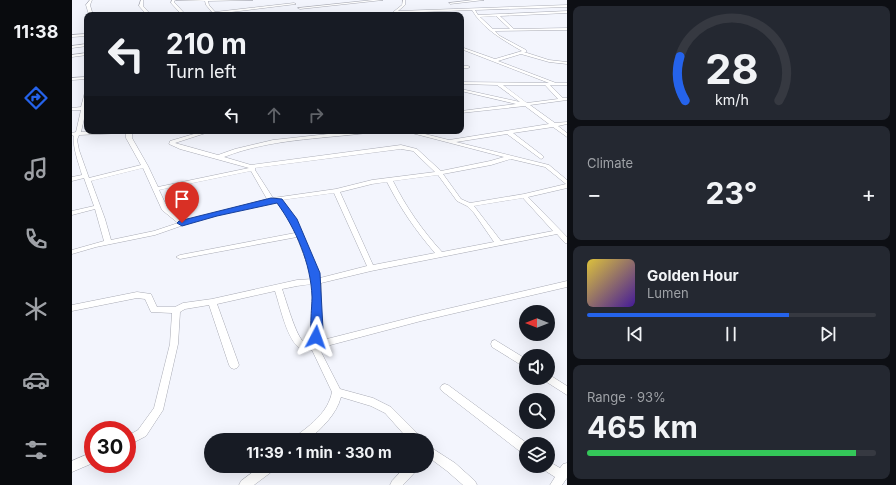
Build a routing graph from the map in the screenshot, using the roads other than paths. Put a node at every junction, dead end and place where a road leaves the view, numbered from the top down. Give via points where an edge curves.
1 (91, 0) edge
2 (142, 0) edge
3 (174, 0) edge
4 (177, 0) edge
5 (183, 0) edge
6 (206, 0) edge
7 (226, 0) edge
8 (235, 0) edge
9 (252, 0) edge
10 (288, 0) edge
11 (341, 0) edge
12 (382, 0) edge
13 (405, 0) edge
14 (483, 0) edge
15 (451, 2) edge
16 (345, 3) junction
17 (294, 4) junction
18 (362, 6) dead end
19 (567, 6) edge
20 (300, 8) junction
21 (247, 9) junction
22 (473, 10) junction
23 (90, 12) edge
24 (146, 12) edge
25 (181, 12) edge
26 (214, 12) edge
27 (223, 12) edge
28 (250, 12) edge
29 (396, 12) edge
30 (434, 12) edge
31 (567, 12) edge
32 (498, 15) junction
33 (477, 16) junction
34 (491, 30) junction
35 (512, 30) junction
36 (567, 30) edge
37 (84, 35) edge
38 (72, 36) edge
39 (84, 45) edge
40 (72, 47) edge
41 (464, 49) edge
42 (464, 50) edge
43 (467, 50) junction
44 (522, 53) junction
45 (84, 54) edge
46 (72, 56) edge
47 (496, 60) junction
48 (567, 63) edge
49 (464, 67) edge
50 (468, 67) dead end
51 (84, 78) edge
52 (72, 79) edge
53 (464, 83) edge
54 (498, 84) junction
55 (546, 84) junction
56 (555, 84) junction
57 (567, 84) edge
58 (464, 91) edge
59 (564, 99) edge
60 (525, 104) junction
61 (84, 108) edge
62 (72, 109) edge
63 (84, 111) edge
64 (464, 112) edge
65 (567, 123) edge
66 (554, 125) junction
67 (508, 132) junction
68 (75, 134) edge
69 (129, 134) edge
70 (199, 134) edge
71 (336, 134) edge
72 (420, 134) edge
73 (567, 135) edge
74 (449, 141) junction
75 (219, 157) junction
76 (510, 157) junction
77 (542, 157) dead end
78 (145, 166) junction
79 (252, 168) junction
80 (440, 172) junction
81 (86, 178) junction
82 (72, 179) edge
83 (389, 180) junction
84 (566, 181) edge
85 (156, 189) junction
86 (336, 191) junction
87 (524, 196) junction
88 (271, 200) junction
89 (279, 200) junction
90 (469, 204) junction
91 (97, 207) junction
92 (72, 213) edge
93 (182, 223) junction
94 (557, 232) junction
95 (300, 234) junction
96 (567, 241) edge
97 (109, 243) junction
98 (499, 243) junction
99 (72, 252) edge
100 (440, 254) junction
101 (180, 257) dead end
102 (371, 268) junction
103 (317, 281) junction
104 (567, 284) edge
105 (278, 288) junction
106 (212, 302) junction
107 (72, 308) edge
108 (176, 310) junction
109 (495, 344) dead end
110 (314, 346) junction
111 (519, 359) edge
112 (234, 365) dead end
113 (555, 383) edge
114 (445, 388) dead end
115 (567, 391) edge
116 (338, 392) junction
117 (308, 433) edge
118 (409, 433) edge
119 (136, 436) edge
120 (519, 444) edge
121 (434, 455) edge
122 (84, 461) edge
123 (72, 467) edge
124 (261, 473) edge
125 (407, 473) edge
126 (246, 485) edge
127 (396, 485) edge
128 (471, 485) edge

1 - 23 street via 88,4
2 - 24 street via 141,6
3 - 25 street via 172,2
4 - 5 street
5 - 6 street
6 - 7 street
6 - 26 street
7 - 8 street
8 - 9 street
8 - 21 street
10 - 17 street
11 - 16 street
12 - 16 street
13 - 29 street
14 - 15 street
16 - 20 street
17 - 20 street
17 - 21 street
18 - 20 street via 306,11
19 - 22 street
21 - 27 street
21 - 28 street
22 - 30 street
22 - 33 street
31 - 32 street
32 - 33 street
32 - 35 street
33 - 34 street
34 - 35 street
34 - 44 street via 525,51
35 - 36 street
37 - 38 street
39 - 40 street
41 - 43 street
42 - 43 street
43 - 47 street
44 - 47 street
44 - 48 street
45 - 46 street
47 - 56 street
49 - 50 street
51 - 52 street
53 - 54 street
54 - 55 street
54 - 60 street
55 - 56 street
55 - 59 street
56 - 57 street
58 - 60 street
59 - 60 street
60 - 64 street
60 - 66 street
61 - 62 street
63 - 68 street
65 - 66 street
66 - 67 street
66 - 73 street
67 - 74 street
67 - 77 street
68 - 81 street via 74,140
69 - 78 street
70 - 75 street via 172,144 197,153
71 - 75 street via 255,145
72 - 74 street
74 - 76 street
75 - 79 street
76 - 80 street
76 - 84 street via 547,166
78 - 81 street
78 - 85 street
79 - 80 street via 401,147 415,150
79 - 85 street
79 - 88 street
80 - 83 street
80 - 90 street via 459,200
81 - 82 street
81 - 91 street
83 - 86 street
83 - 100 street via 420,232
84 - 87 street
85 - 93 street via 165,210
86 - 89 street
86 - 102 street
87 - 90 street
87 - 94 street
88 - 89 street
88 - 93 street
89 - 95 street
90 - 98 street
91 - 92 street
91 - 97 street
93 - 97 street via 155,233
94 - 96 street
94 - 98 street
95 - 101 street
95 - 103 street
97 - 99 street
98 - 100 street
100 - 102 street
102 - 103 street
103 - 105 street
103 - 110 street via 317,329
104 - 110 street
105 - 106 street
105 - 110 street via 294,336 301,345
106 - 108 street via 183,306
106 - 112 street
107 - 108 street via 148,296 154,310
108 - 119 street via 174,344 158,410 142,433
109 - 111 street
110 - 116 street
113 - 115 street
114 - 120 street
116 - 117 street via 328,414
116 - 118 street via 373,402 388,410
121 - 128 street
122 - 123 street
124 - 126 street
125 - 127 street

